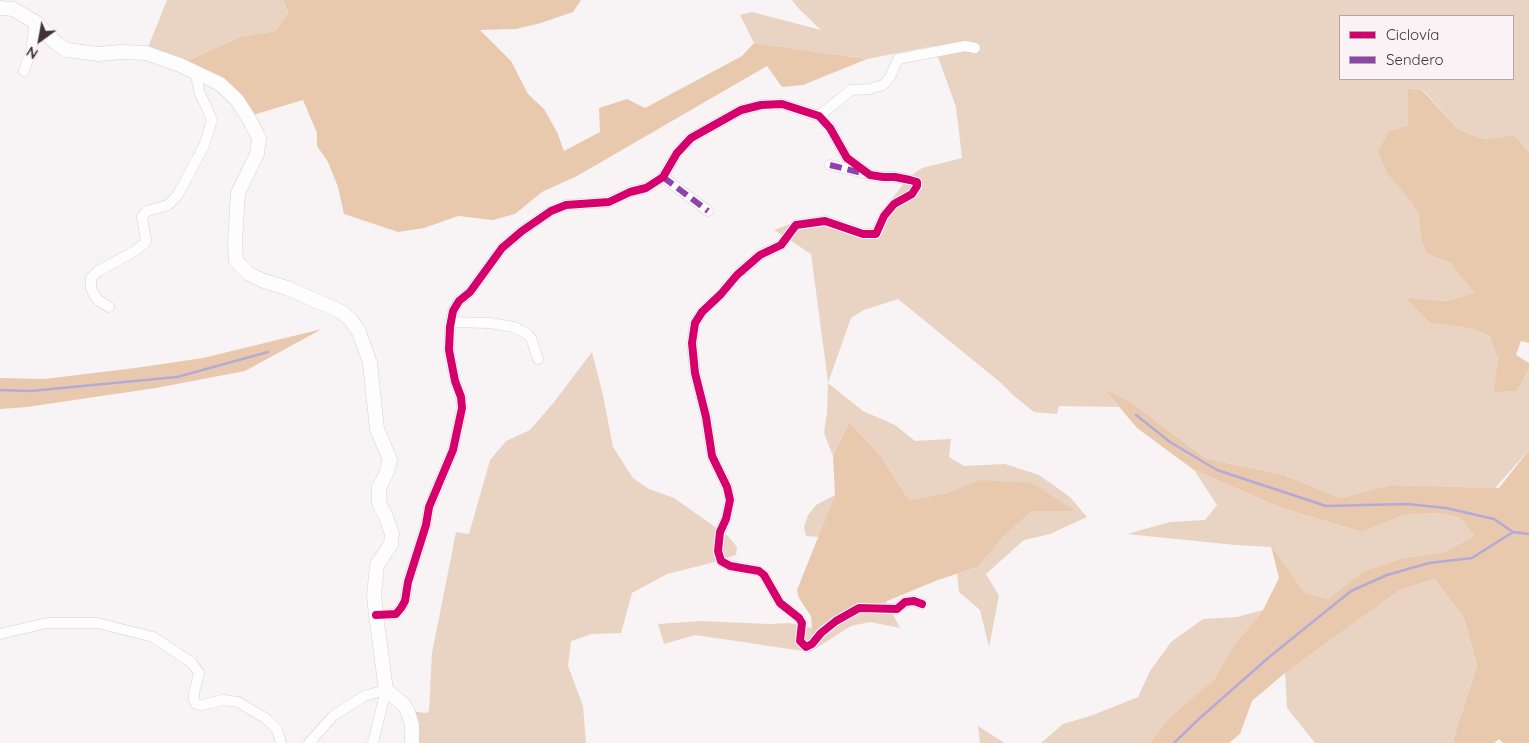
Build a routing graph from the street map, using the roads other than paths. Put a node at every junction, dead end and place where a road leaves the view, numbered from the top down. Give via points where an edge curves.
1 (0, 8) edge
2 (35, 22) junction
3 (975, 48) dead end
4 (24, 71) dead end
5 (195, 72) junction
6 (819, 116) junction
7 (830, 165) dead end
8 (870, 175) junction
9 (663, 177) junction
10 (708, 211) dead end
11 (109, 307) dead end
12 (450, 322) junction
13 (538, 359) dead end
14 (922, 604) dead end
15 (376, 615) junction
16 (0, 634) edge
17 (386, 690) junction
18 (281, 743) edge
19 (310, 743) edge
20 (373, 743) edge
21 (412, 743) edge

1 - 2 street via 12,9
2 - 4 street
2 - 5 street via 71,51 98,54 146,52
3 - 6 street via 965,46 898,59 883,85 851,90
5 - 11 street via 200,94 212,120 204,146 178,196 168,205 147,211 142,218 144,244 91,278 93,292
5 - 15 street via 220,84 237,100 259,138 256,154 238,193 234,242 236,261 249,274 342,312 359,332 365,347 370,363 377,429 390,460 379,488 379,504 392,534 391,544 377,565
6 - 8 street via 848,158
6 - 9 street via 782,104 741,110 692,138 677,153
7 - 8 street
8 - 14 street via 903,178 917,182 917,186 912,194 894,204 876,234 863,234 824,221 796,224 780,245 760,255 702,312 695,323 692,354 712,456 730,500 720,532 718,551 721,561 764,575 780,603 799,618 802,624 800,641 806,646 836,621 859,608 897,609 905,602 914,601
9 - 10 street
9 - 12 street via 646,188 609,202 566,205 544,216 502,248 470,292 459,301
12 - 13 street via 514,327 531,338
12 - 15 street via 449,350 462,397 460,420 448,464 429,507 402,608 396,614
15 - 17 street
16 - 18 street via 48,623 96,624 153,637 199,672 194,693 196,704 223,700 238,702 265,718 276,729
17 - 19 street via 364,696 333,716
17 - 20 street
17 - 21 street via 408,712

